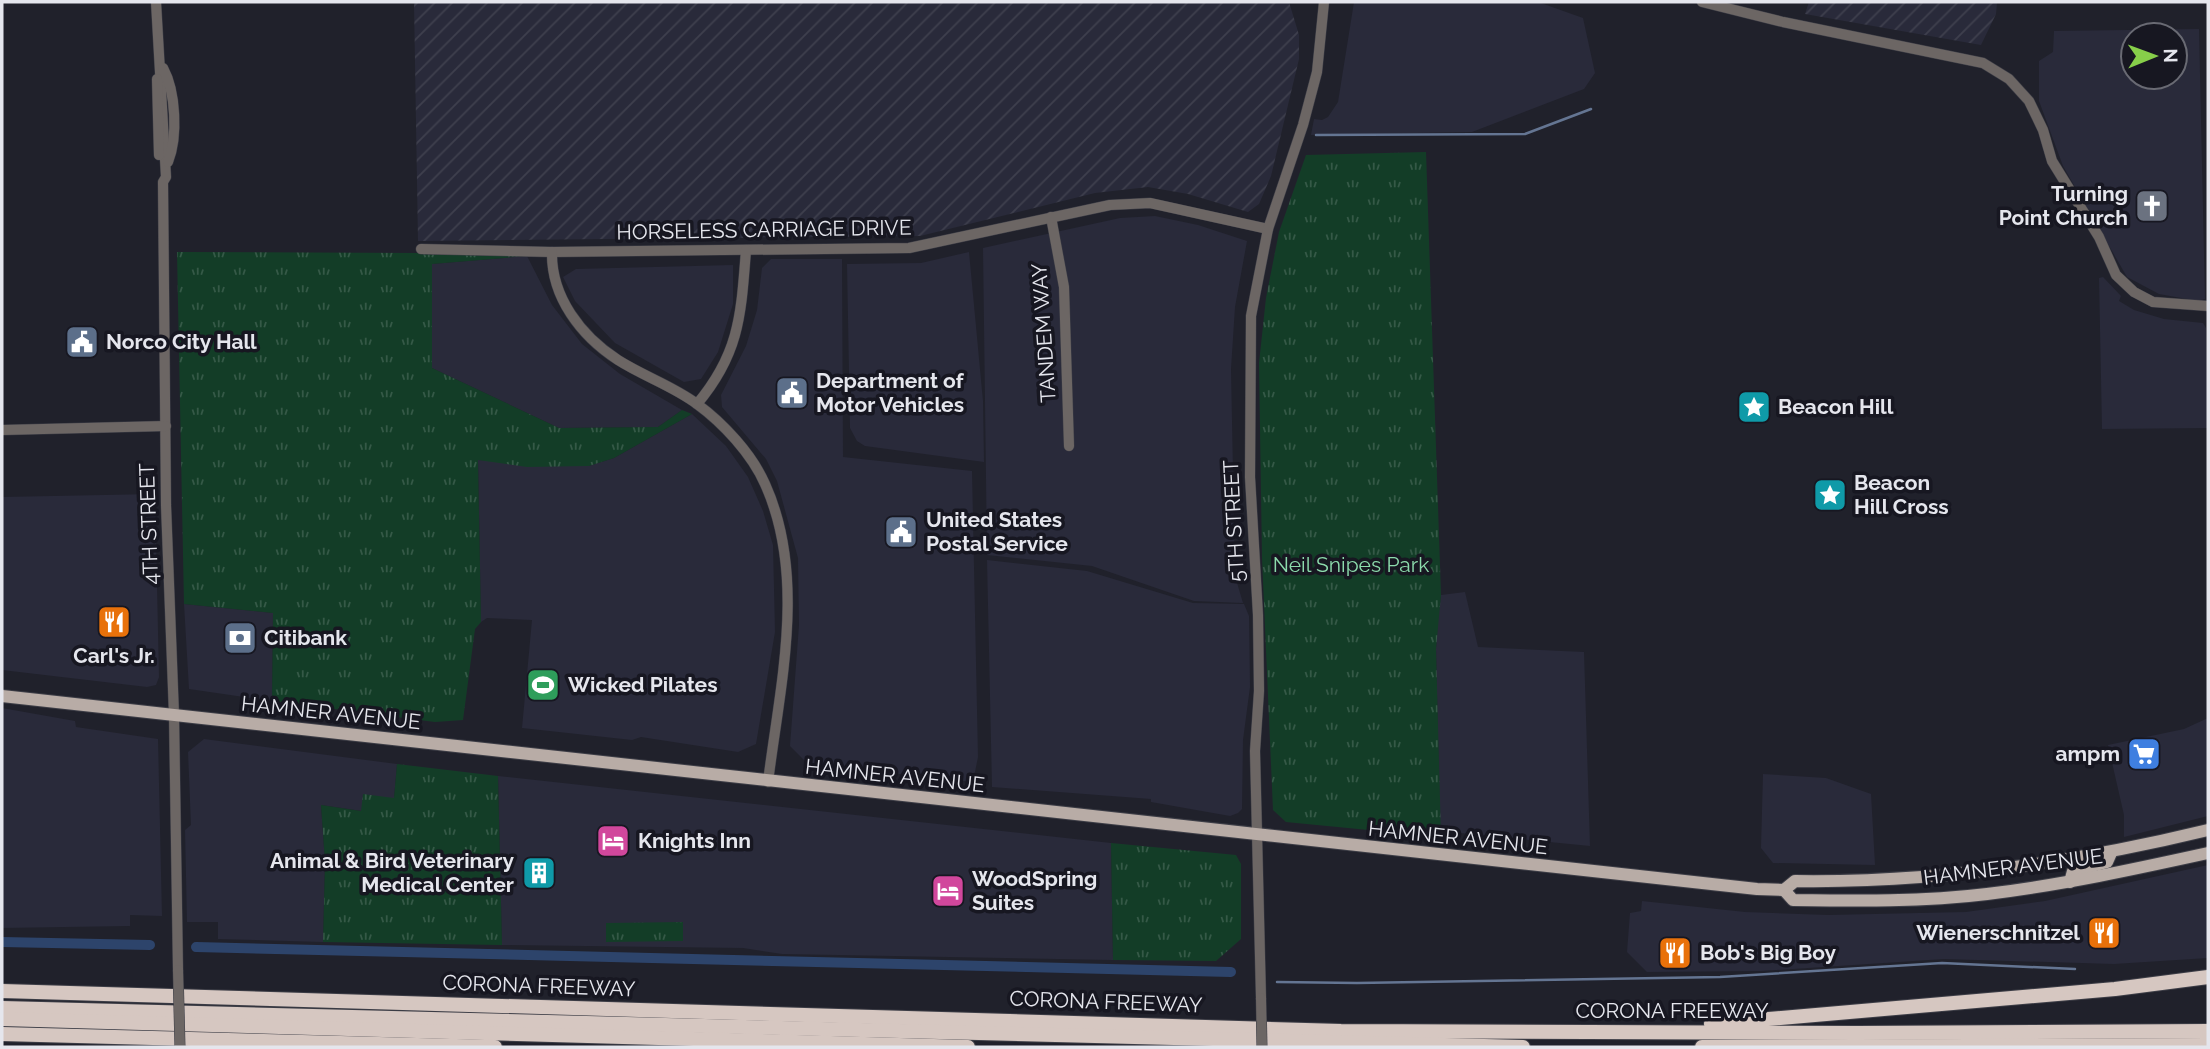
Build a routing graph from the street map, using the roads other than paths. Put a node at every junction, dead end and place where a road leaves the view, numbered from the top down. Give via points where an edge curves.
1 (156, 2) edge
2 (1324, 2) edge
3 (1702, 2) edge
4 (157, 51) junction
5 (165, 179) junction
6 (1051, 217) junction
7 (1268, 229) junction
8 (421, 249) dead end
9 (747, 250) junction
10 (552, 253) junction
11 (2208, 306) edge
12 (697, 404) junction
13 (166, 426) junction
14 (2, 430) edge
15 (1069, 446) dead end
16 (2, 696) edge
17 (174, 715) junction
18 (768, 782) junction
19 (2208, 830) edge
20 (1259, 835) junction
21 (2111, 853) junction
22 (2208, 853) edge
23 (2070, 882) junction
24 (1784, 890) junction
25 (2208, 977) edge
26 (2, 991) edge
27 (2, 1008) edge
28 (620, 1010) junction
29 (2, 1019) edge
30 (2208, 1031) edge
31 (1579, 1032) junction
32 (711, 1033) junction
33 (2, 1034) edge
34 (2208, 1045) edge
35 (180, 1047) edge
36 (495, 1047) edge
37 (647, 1047) edge
38 (968, 1047) edge
39 (1262, 1047) edge
40 (1523, 1047) edge
41 (1702, 1047) edge

1 - 4 street
2 - 7 street, 5TH STREET via 1317,72
3 - 11 street via 1983,63 2009,79 2029,101 2052,160 2099,237 2116,275 2153,302
4 - 5 street via 158,144
4 - 5 street via 172,95 173,149
5 - 13 street, 4TH STREET
6 - 7 street, HORSELESS CARRIAGE DRIVE via 1110,205 1150,203
6 - 9 street, HORSELESS CARRIAGE DRIVE via 909,248
6 - 15 street, TANDEM WAY via 1065,287
7 - 20 street, 5TH STREET via 1255,285 1249,348
8 - 10 street, HORSELESS CARRIAGE DRIVE
9 - 10 street, HORSELESS CARRIAGE DRIVE
9 - 12 street via 734,344 718,379
10 - 12 street via 555,289 576,322 616,359
12 - 18 street via 737,442 765,482 789,569 784,656
13 - 14 street
13 - 17 street, 4TH STREET
16 - 17 main road, HAMNER AVENUE
17 - 18 main road, HAMNER AVENUE
17 - 35 street, 4TH STREET, bridge
18 - 20 main road, HAMNER AVENUE
19 - 21 main road, HAMNER AVENUE
20 - 24 main road, HAMNER AVENUE via 1689,884
20 - 39 street, 5TH STREET, bridge
21 - 23 main road via 2107,862 2073,871
21 - 24 main road, HAMNER AVENUE via 1882,881 1795,881
22 - 23 main road, HAMNER AVENUE
23 - 24 main road, HAMNER AVENUE via 1986,894 1870,901 1793,900
25 - 31 highway via 1775,1020
26 - 28 highway, CORONA FREEWAY
27 - 32 highway
28 - 31 highway, CORONA FREEWAY via 1341,1031
28 - 32 highway
29 - 32 highway
30 - 31 highway, CORONA FREEWAY
32 - 37 highway
32 - 38 highway
32 - 40 highway
33 - 36 highway
34 - 41 highway

